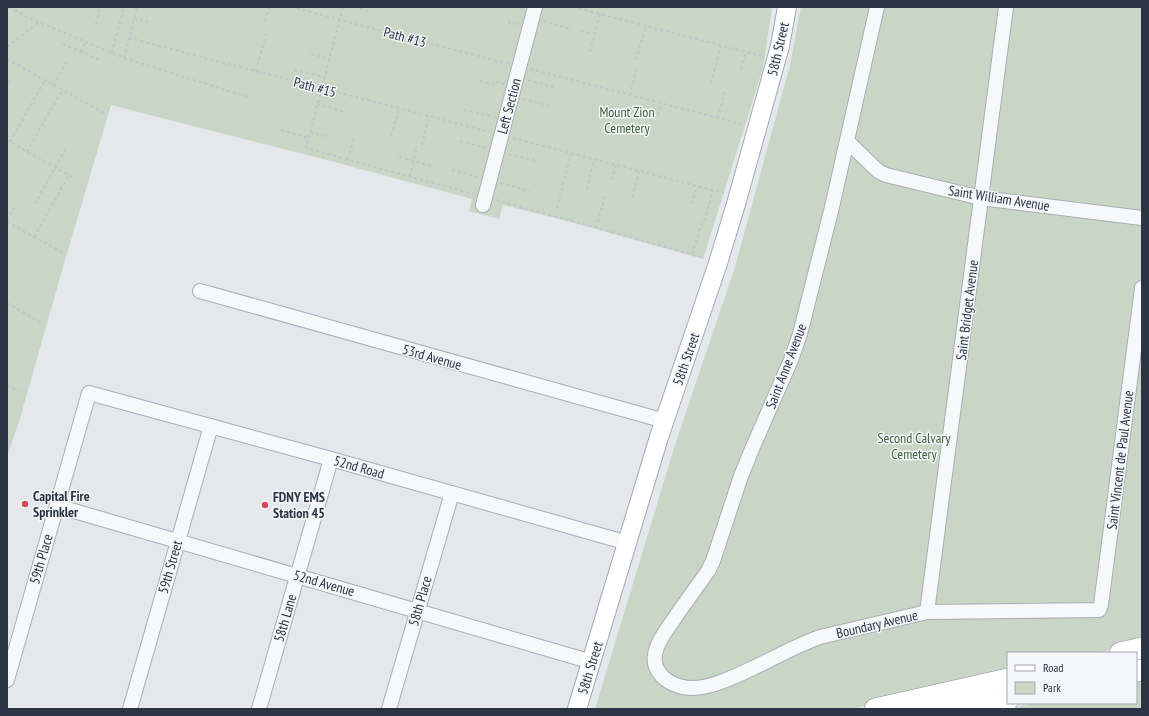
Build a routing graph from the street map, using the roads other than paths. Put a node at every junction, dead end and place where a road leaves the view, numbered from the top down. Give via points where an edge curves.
1 (787, 7) edge
2 (877, 7) edge
3 (1006, 7) edge
4 (534, 12) edge
5 (847, 141) junction
6 (981, 198) junction
7 (484, 201) road end
8 (1142, 218) edge
9 (1142, 288) edge
10 (200, 292) dead end
11 (89, 393) joint
12 (664, 421) junction
13 (211, 426) junction
14 (331, 459) junction
15 (452, 493) junction
16 (57, 506) junction
17 (177, 541) junction
18 (628, 543) junction
19 (297, 575) junction
20 (1100, 609) joint
21 (417, 610) junction
22 (927, 612) junction
23 (1142, 648) edge
24 (1124, 652) edge
25 (592, 662) junction
26 (666, 679) joint
27 (1007, 679) edge
28 (7, 680) edge
29 (1007, 691) edge
30 (1007, 700) edge
31 (130, 709) edge
32 (259, 709) edge
33 (389, 709) edge
34 (577, 709) edge
35 (875, 709) edge
36 (928, 709) edge
37 (969, 709) edge

1 - 12 main road, 58th Street via 780,46 736,204
2 - 5 street, Saint Anne Avenue
3 - 6 street, Saint Bridget Avenue
4 - 7 street, Left Section
5 - 6 street, Saint William Avenue via 883,174
5 - 26 street, Saint Anne Avenue via 806,314 792,360 741,476 713,561 666,630 657,648 656,667
6 - 8 street, Saint William Avenue
6 - 22 street, Saint Bridget Avenue
9 - 20 street, Saint Vincent de Paul Avenue
10 - 12 street, 53rd Avenue
11 - 13 street, 52nd Road
11 - 16 street, 59th Place
12 - 18 main road, 58th Street
13 - 14 street, 52nd Road
13 - 17 street, 59th Street
14 - 15 street, 52nd Road
14 - 19 street, 58th Lane
15 - 18 street, 52nd Road
15 - 21 street, 58th Place
16 - 17 street, 52nd Avenue
16 - 28 street, 59th Place
17 - 19 street, 52nd Avenue
17 - 31 street, 59th Street
18 - 25 main road, 58th Street
19 - 21 street, 52nd Avenue
19 - 32 street, 58th Lane
20 - 22 street, Boundary Avenue
21 - 25 street, 52nd Avenue
21 - 33 street, 58th Place
22 - 26 street, Boundary Avenue via 820,637 740,674 707,686 686,688
23 - 24 highway
25 - 34 main road, 58th Street
27 - 35 highway
29 - 36 main road
30 - 37 highway

